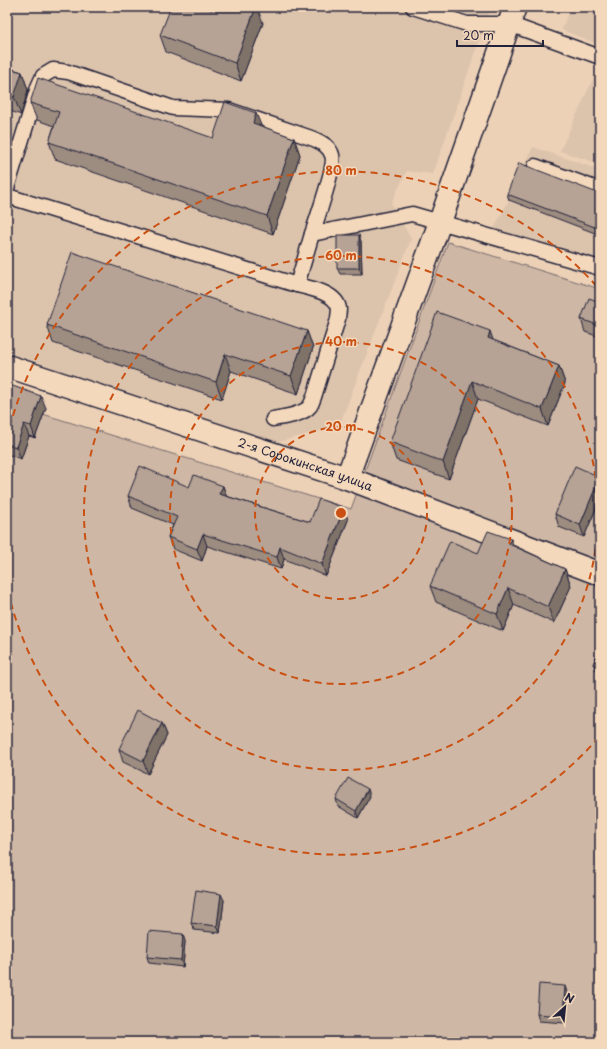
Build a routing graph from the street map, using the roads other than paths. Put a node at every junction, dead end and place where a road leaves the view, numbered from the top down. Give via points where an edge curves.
1 (413, 7) edge
2 (512, 16) edge
3 (600, 57) edge
4 (535, 166) dead end
5 (7, 188) edge
6 (600, 190) edge
7 (7, 196) edge
8 (440, 222) junction
9 (312, 234) junction
10 (600, 268) edge
11 (297, 284) junction
12 (7, 366) edge
13 (273, 419) dead end
14 (347, 478) junction
15 (600, 574) edge

1 - 2 lane via 467,24
2 - 3 lane
2 - 8 street
4 - 6 lane
5 - 9 lane via 43,76 53,70 68,72 173,108 229,110 314,139 327,146 333,157 332,169
7 - 11 lane
8 - 9 lane via 412,214
8 - 10 lane
8 - 14 street
9 - 11 lane
11 - 13 lane via 334,299 339,308 338,319 310,406 300,412
12 - 14 street, 2-я Сорокинская улица
14 - 15 street, 2-я Сорокинская улица

